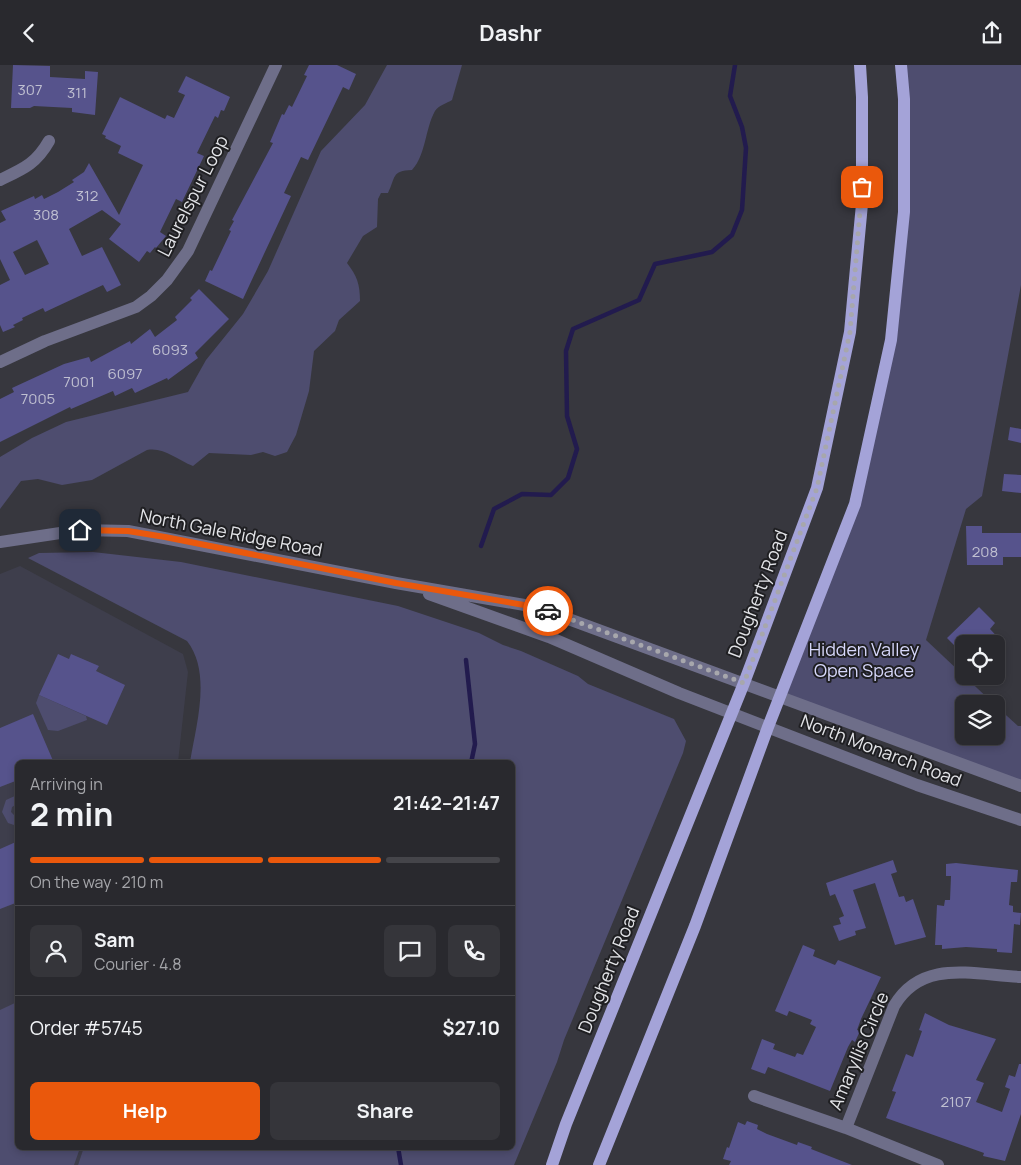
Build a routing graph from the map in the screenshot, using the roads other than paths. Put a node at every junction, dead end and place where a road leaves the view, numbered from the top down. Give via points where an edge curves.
1 (276, 65) edge
2 (860, 65) edge
3 (901, 65) edge
4 (49, 141) dead end
5 (0, 180) edge
6 (0, 362) edge
7 (0, 542) edge
8 (396, 583) junction
9 (744, 683) junction
10 (779, 698) junction
11 (730, 713) junction
12 (768, 727) junction
13 (1021, 786) edge
14 (1021, 820) edge
15 (1021, 977) edge
16 (754, 1096) dead end
17 (846, 1128) junction
18 (552, 1165) edge
19 (599, 1165) edge
20 (938, 1165) edge

1 - 6 street, Laurelspur Loop via 188,251 167,280 136,307 44,341
2 - 9 main road, Dougherty Road via 862,205 850,332 817,488
3 - 10 main road via 904,212 891,340 856,504
4 - 5 street via 41,156 27,168
7 - 8 street, North Gale Ridge Road via 80,530 128,531
8 - 9 street, North Gale Ridge Road via 536,607
8 - 11 street, North Gale Ridge Road via 550,637
9 - 10 street, North Gale Ridge Road
9 - 11 main road, Dougherty Road
10 - 12 main road
10 - 13 street, North Monarch Road
11 - 12 street, North Monarch Road
11 - 18 main road, Dougherty Road
12 - 14 street, North Monarch Road via 917,785
12 - 19 main road via 695,926
15 - 17 street, Amaryllis Circle via 930,974 910,984 894,1005
16 - 17 street, Amaryllis Circle
17 - 20 street, Amaryllis Circle

